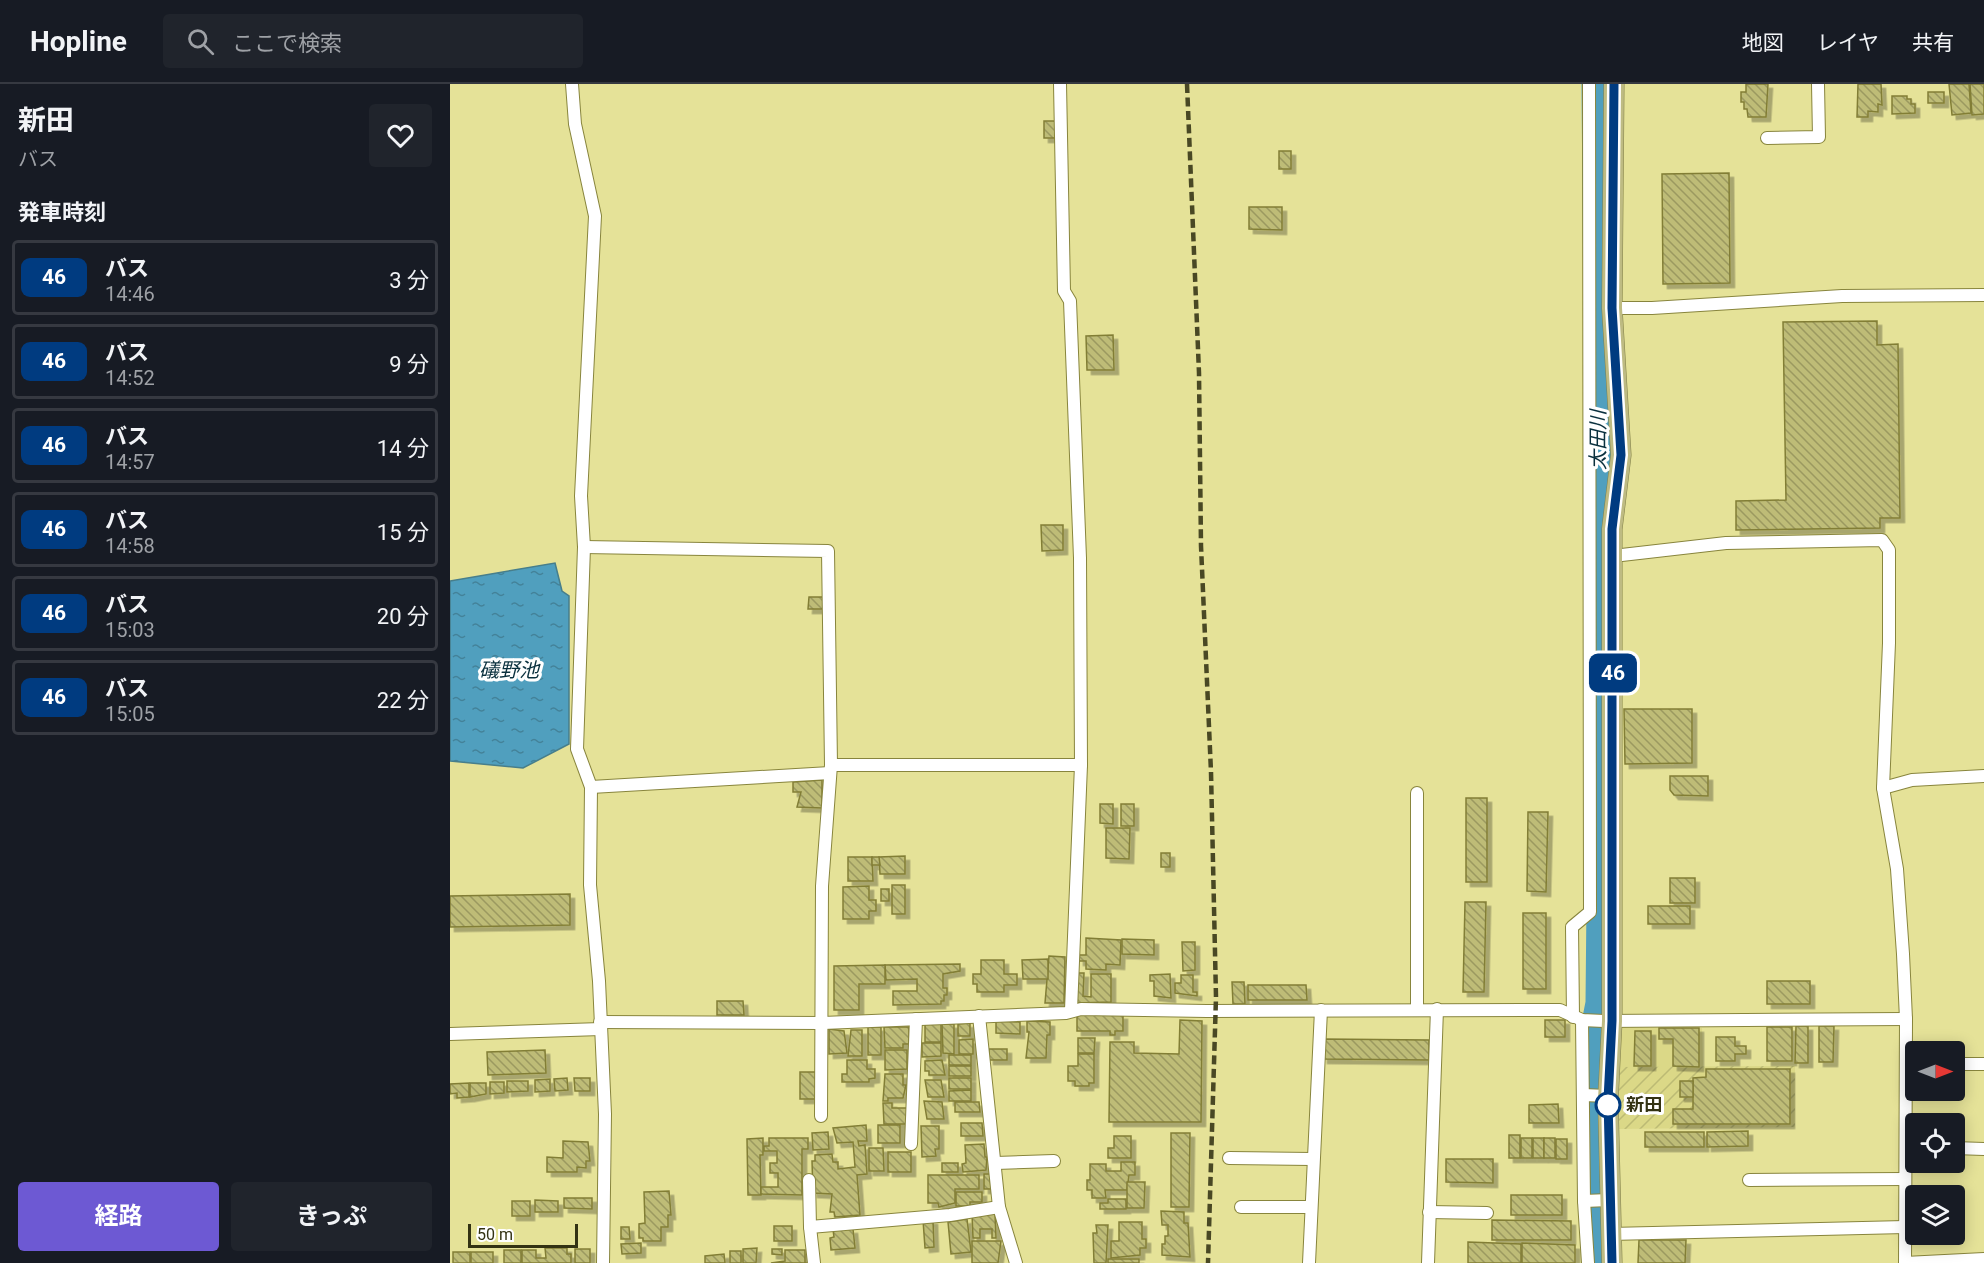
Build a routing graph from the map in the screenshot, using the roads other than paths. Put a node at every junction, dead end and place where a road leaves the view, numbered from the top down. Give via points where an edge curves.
1 (572, 84) edge
2 (1060, 84) edge
3 (1589, 84) edge
4 (1614, 84) edge
5 (1818, 84) edge
6 (1767, 138) dead end
7 (1984, 295) edge
8 (1612, 308) junction
9 (584, 547) junction
10 (1613, 556) junction
11 (1081, 765) junction
12 (831, 769) junction
13 (1984, 776) edge
14 (591, 787) junction
15 (1883, 788) junction
16 (1417, 793) dead end
17 (1417, 1009) junction
18 (1437, 1009) junction
19 (1071, 1010) junction
20 (1321, 1010) junction
21 (979, 1016) junction
22 (916, 1019) junction
23 (1581, 1019) junction
24 (1906, 1020) junction
25 (1608, 1021) junction
26 (823, 1023) junction
27 (600, 1025) junction
28 (450, 1034) edge
29 (1908, 1041) edge
30 (1965, 1064) edge
31 (1984, 1064) edge
32 (1584, 1095) junction
33 (1604, 1096) junction
34 (821, 1116) dead end
35 (911, 1144) dead end
36 (1965, 1149) edge
37 (1984, 1149) edge
38 (1229, 1158) dead end
39 (1312, 1159) junction
40 (1054, 1161) dead end
41 (996, 1163) junction
42 (1906, 1173) edge
43 (1905, 1179) junction
44 (809, 1180) dead end
45 (1749, 1180) dead end
46 (1905, 1185) edge
47 (1596, 1200) junction
48 (999, 1207) junction
49 (1241, 1207) dead end
50 (1311, 1207) junction
51 (1429, 1212) junction
52 (1487, 1213) dead end
53 (810, 1227) junction
54 (1905, 1227) edge
55 (1610, 1234) junction
56 (1905, 1245) edge
57 (1984, 1259) edge
58 (603, 1263) edge
59 (814, 1263) edge
60 (1016, 1263) edge
61 (1309, 1263) edge
62 (1428, 1263) edge
63 (1588, 1263) edge
64 (1612, 1263) edge

1 - 9 street via 575,124 595,216 581,496
2 - 11 street via 1065,291 1070,302 1080,558
3 - 23 street via 1590,912 1572,927
4 - 8 highway
5 - 6 street via 1819,136
7 - 8 street via 1842,296
8 - 10 highway via 1621,455 1612,529
9 - 12 street via 828,551
9 - 14 street via 577,749
10 - 15 street via 1726,543 1882,540 1889,550
10 - 25 highway
11 - 12 street
11 - 19 street
12 - 14 street
12 - 26 street via 822,886
13 - 15 street via 1912,780
14 - 27 street via 590,885
15 - 24 street via 1897,869
16 - 17 street
17 - 18 street
17 - 20 street
18 - 23 street via 1560,1010
18 - 51 street
19 - 20 street
19 - 21 street
20 - 39 street
21 - 22 street
21 - 41 street
22 - 26 street
22 - 35 street
23 - 25 street
23 - 32 street
24 - 25 street
24 - 29 street
25 - 33 highway
26 - 27 street
26 - 34 street
27 - 28 street
27 - 58 street via 605,1114
30 - 31 street
32 - 33 street
32 - 47 street
33 - 47 highway
36 - 37 street
38 - 39 street
39 - 50 street
40 - 41 street
41 - 48 street
42 - 43 street
43 - 45 street
43 - 46 street
44 - 53 street
47 - 55 highway
47 - 63 street
48 - 53 street
48 - 60 street
49 - 50 street
50 - 61 street
51 - 52 street
51 - 62 street
53 - 59 street
54 - 55 street
55 - 64 highway
56 - 57 street via 1905,1263

